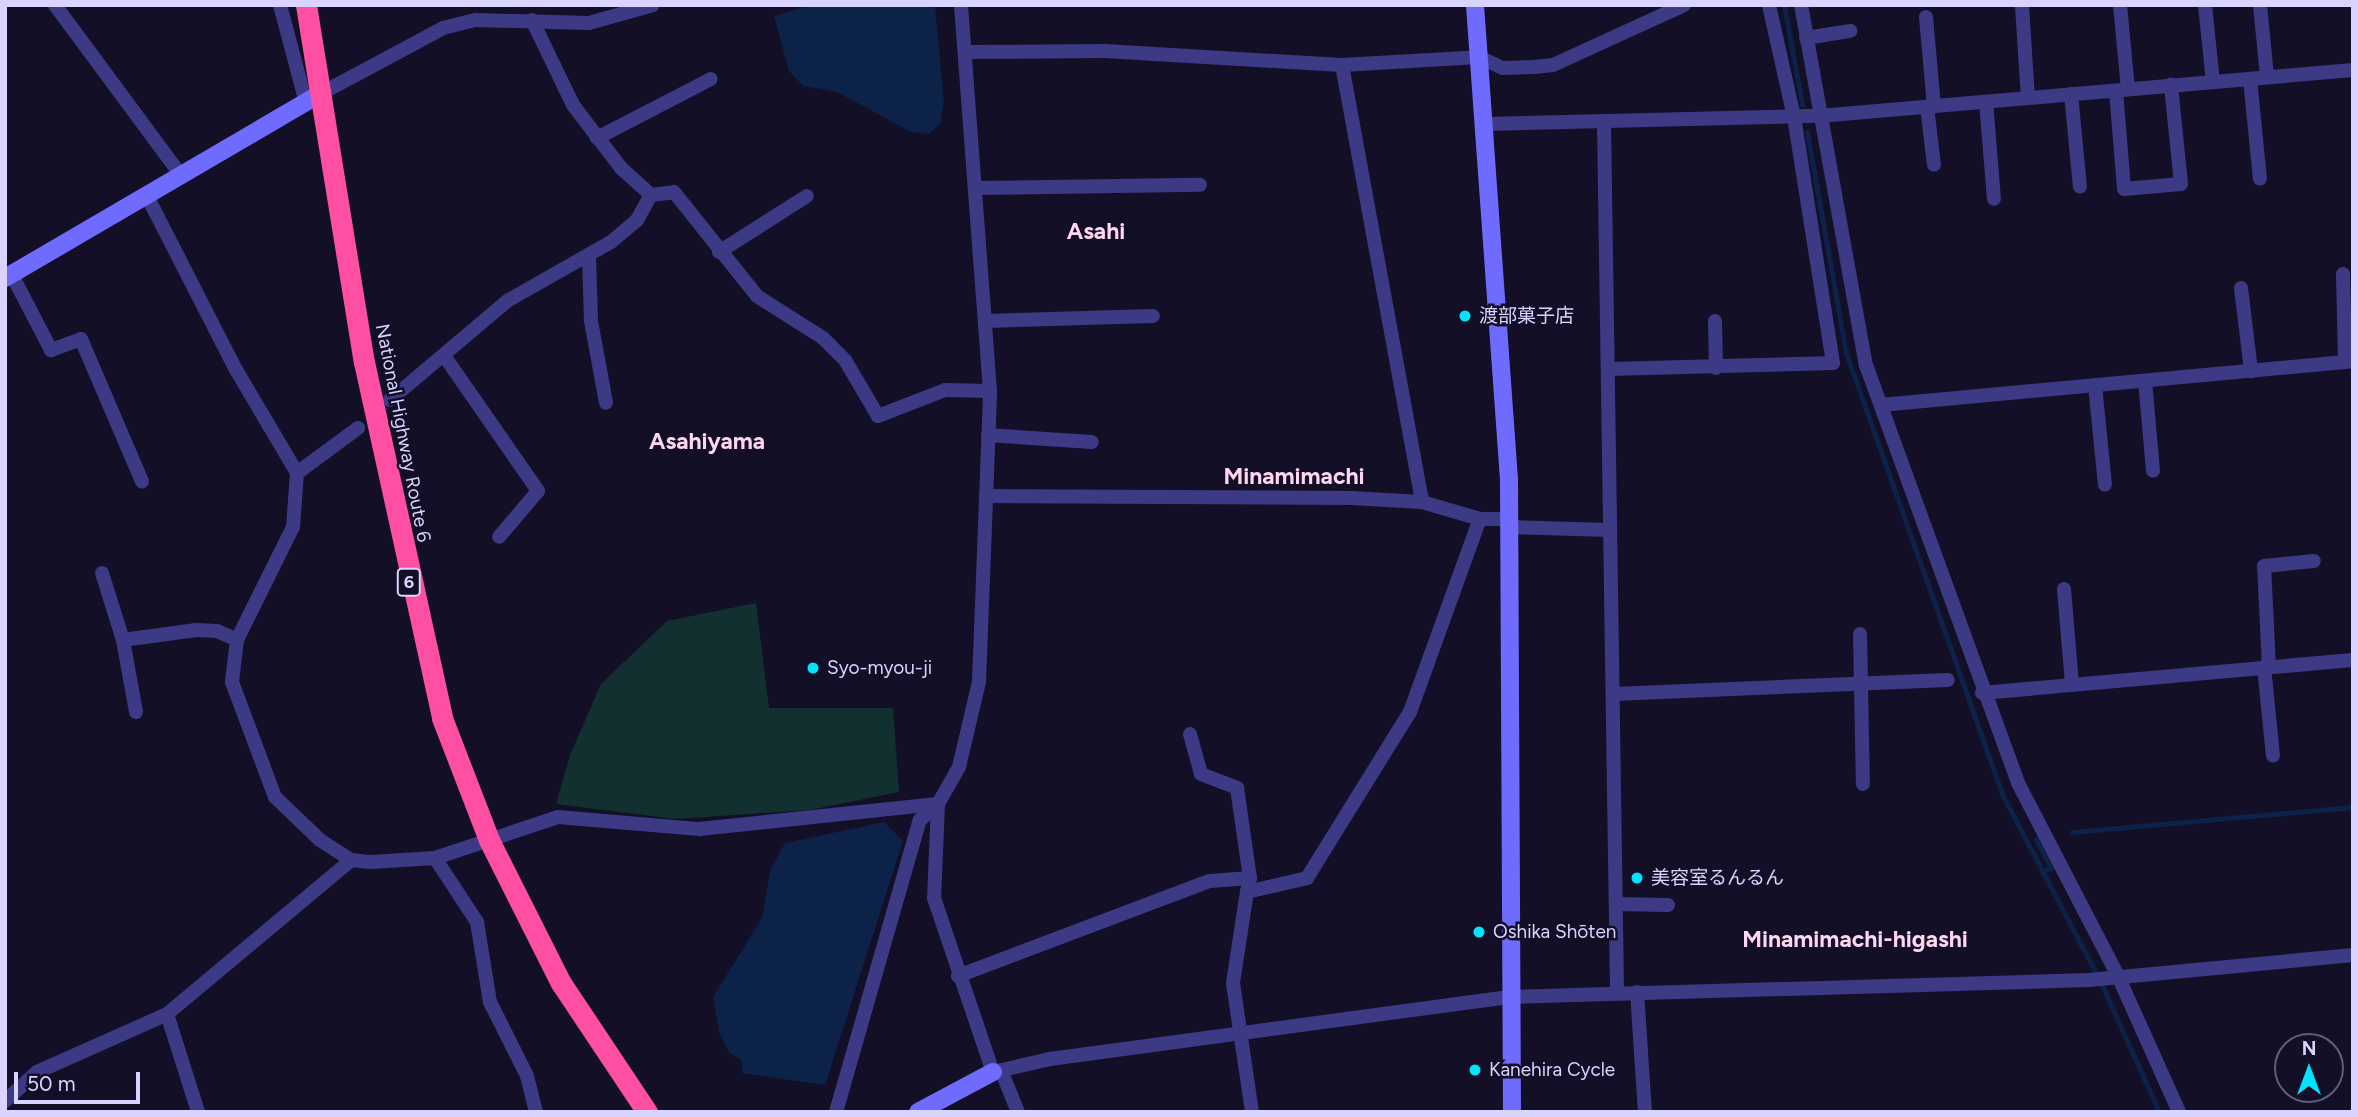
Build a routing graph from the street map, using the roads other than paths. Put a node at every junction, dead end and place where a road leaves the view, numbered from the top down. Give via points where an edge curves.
1 (55, 5) edge
2 (280, 5) edge
3 (306, 5) edge
4 (653, 5) edge
5 (961, 5) edge
6 (1475, 5) edge
7 (1684, 5) edge
8 (1769, 5) edge
9 (1801, 5) edge
10 (2120, 5) edge
11 (2205, 5) edge
12 (2260, 5) edge
13 (2022, 6) edge
14 (1926, 17) dead end
15 (532, 20) junction
16 (1850, 32) dead end
17 (1806, 38) junction
18 (965, 52) junction
19 (1479, 57) junction
20 (1342, 65) junction
21 (2353, 70) edge
22 (2267, 77) junction
23 (711, 79) dead end
24 (2250, 79) junction
25 (2213, 82) junction
26 (2171, 86) junction
27 (2122, 90) junction
28 (2071, 94) junction
29 (314, 98) junction
30 (2028, 98) junction
31 (1986, 102) junction
32 (1930, 107) junction
33 (1819, 116) junction
34 (1794, 117) junction
35 (1604, 123) junction
36 (1484, 124) junction
37 (597, 138) junction
38 (1934, 165) dead end
39 (180, 174) junction
40 (2260, 179) dead end
41 (1200, 184) dead end
42 (2080, 187) dead end
43 (975, 188) junction
44 (146, 194) junction
45 (651, 195) junction
46 (807, 196) dead end
47 (1994, 199) dead end
48 (719, 252) junction
49 (589, 257) junction
50 (2343, 274) dead end
51 (8, 276) edge
52 (2241, 288) dead end
53 (1153, 316) dead end
54 (985, 321) junction
55 (1716, 321) dead end
56 (445, 357) junction
57 (2349, 361) edge
58 (1716, 368) junction
59 (1608, 369) junction
60 (2251, 371) junction
61 (2145, 381) junction
62 (2095, 385) junction
63 (990, 391) junction
64 (390, 400) dead end
65 (606, 403) dead end
66 (1881, 405) junction
67 (358, 428) dead end
68 (988, 435) junction
69 (1092, 442) dead end
70 (2153, 471) dead end
71 (297, 473) junction
72 (142, 481) dead end
73 (2105, 485) dead end
74 (986, 496) junction
75 (1422, 502) junction
76 (1480, 519) junction
77 (1509, 523) junction
78 (1610, 530) junction
79 (499, 537) dead end
80 (2314, 561) dead end
81 (102, 573) dead end
82 (2064, 589) dead end
83 (1860, 634) dead end
84 (123, 640) junction
85 (237, 640) junction
86 (2353, 660) edge
87 (2266, 667) junction
88 (1948, 680) dead end
89 (1860, 684) junction
90 (2072, 685) junction
91 (1982, 693) junction
92 (1613, 694) junction
93 (136, 712) dead end
94 (1190, 734) dead end
95 (2273, 755) dead end
96 (1863, 784) dead end
97 (938, 804) junction
98 (489, 840) junction
99 (435, 858) junction
100 (351, 860) junction
101 (1249, 885) junction
102 (1616, 904) junction
103 (1668, 905) dead end
104 (2353, 955) edge
105 (958, 976) junction
106 (2118, 976) junction
107 (1617, 992) junction
108 (1637, 992) junction
109 (1511, 997) junction
110 (167, 1014) junction
111 (1240, 1036) junction
112 (997, 1071) junction
113 (5, 1101) edge
114 (198, 1112) edge
115 (536, 1112) edge
116 (647, 1112) edge
117 (836, 1112) edge
118 (918, 1112) edge
119 (1018, 1112) edge
120 (1252, 1112) edge
121 (1511, 1112) edge
122 (1645, 1112) edge
123 (2179, 1112) edge

1 - 39 street
2 - 29 street
3 - 29 highway, National Highway Route 6 / 6
4 - 15 street via 589,23
5 - 18 street
6 - 19 street
7 - 19 street via 1553,65 1503,68
8 - 34 street
9 - 17 street
10 - 27 street
11 - 25 street
12 - 22 street
13 - 30 street
14 - 32 street
15 - 29 street via 476,20 443,28
15 - 37 street via 573,105
16 - 17 street
17 - 33 street
18 - 20 street via 1105,51
18 - 43 street
19 - 20 street
19 - 36 street
20 - 75 street
21 - 22 street
22 - 24 street
23 - 37 street
24 - 25 street
24 - 40 street
25 - 26 street
26 - 27 street
26 - 27 street via 2180,184 2124,189
27 - 28 street
28 - 30 street
28 - 42 street
29 - 39 street
29 - 98 highway, National Highway Route 6 / 6 via 398,533 442,718
30 - 31 street
31 - 32 street
31 - 47 street
32 - 33 street
32 - 38 street
33 - 34 street
33 - 66 street via 1855,316
34 - 35 street
34 - 58 street via 1833,363
35 - 36 street
35 - 59 street
36 - 77 street
37 - 45 street
39 - 44 street
41 - 43 street
43 - 54 street
44 - 51 street
44 - 71 street via 234,368
45 - 48 street via 674,192
45 - 49 street via 637,220
46 - 48 street
48 - 63 street via 757,296 823,338 845,360 878,416 945,390
49 - 56 street via 507,301
49 - 65 street via 591,321
50 - 57 street
51 - 72 street via 51,350 81,339
52 - 60 street
53 - 54 street
54 - 63 street
55 - 58 street
56 - 64 street
56 - 79 street via 538,491
57 - 60 street
58 - 59 street
59 - 78 street
60 - 61 street
61 - 62 street
61 - 70 street
62 - 66 street
62 - 73 street
63 - 68 street
66 - 91 street
67 - 71 street
68 - 69 street
68 - 74 street
71 - 85 street via 293,527
74 - 75 street
74 - 97 street via 972,729
75 - 76 street
76 - 77 street
76 - 101 street via 1410,712 1307,878
77 - 78 street
77 - 109 street
78 - 92 street
80 - 87 street via 2264,566
81 - 84 street
82 - 90 street
83 - 89 street
84 - 85 street via 196,630 217,631
84 - 93 street
85 - 100 street via 232,682 275,797 298,822
86 - 87 street
87 - 90 street
87 - 95 street
88 - 89 street
89 - 92 street
89 - 96 street
90 - 91 street
91 - 106 street via 2018,783
92 - 102 street
94 - 101 street via 1201,774 1237,788
97 - 98 street via 699,829 558,817
97 - 105 street via 934,898
97 - 117 street via 920,820
98 - 99 street
98 - 116 highway, National Highway Route 6 / 6 via 561,983
99 - 100 street
99 - 115 street via 477,922 490,1002 527,1076
100 - 110 street
101 - 105 street via 1210,881 1167,894
101 - 111 street via 1233,983
102 - 103 street
102 - 107 street
104 - 106 street
105 - 112 street
106 - 108 street
106 - 123 street
107 - 108 street
107 - 109 street
108 - 122 street
109 - 111 street
109 - 121 street
110 - 113 street via 37,1072
110 - 114 street
111 - 112 street
111 - 120 street
112 - 118 street
112 - 119 street

